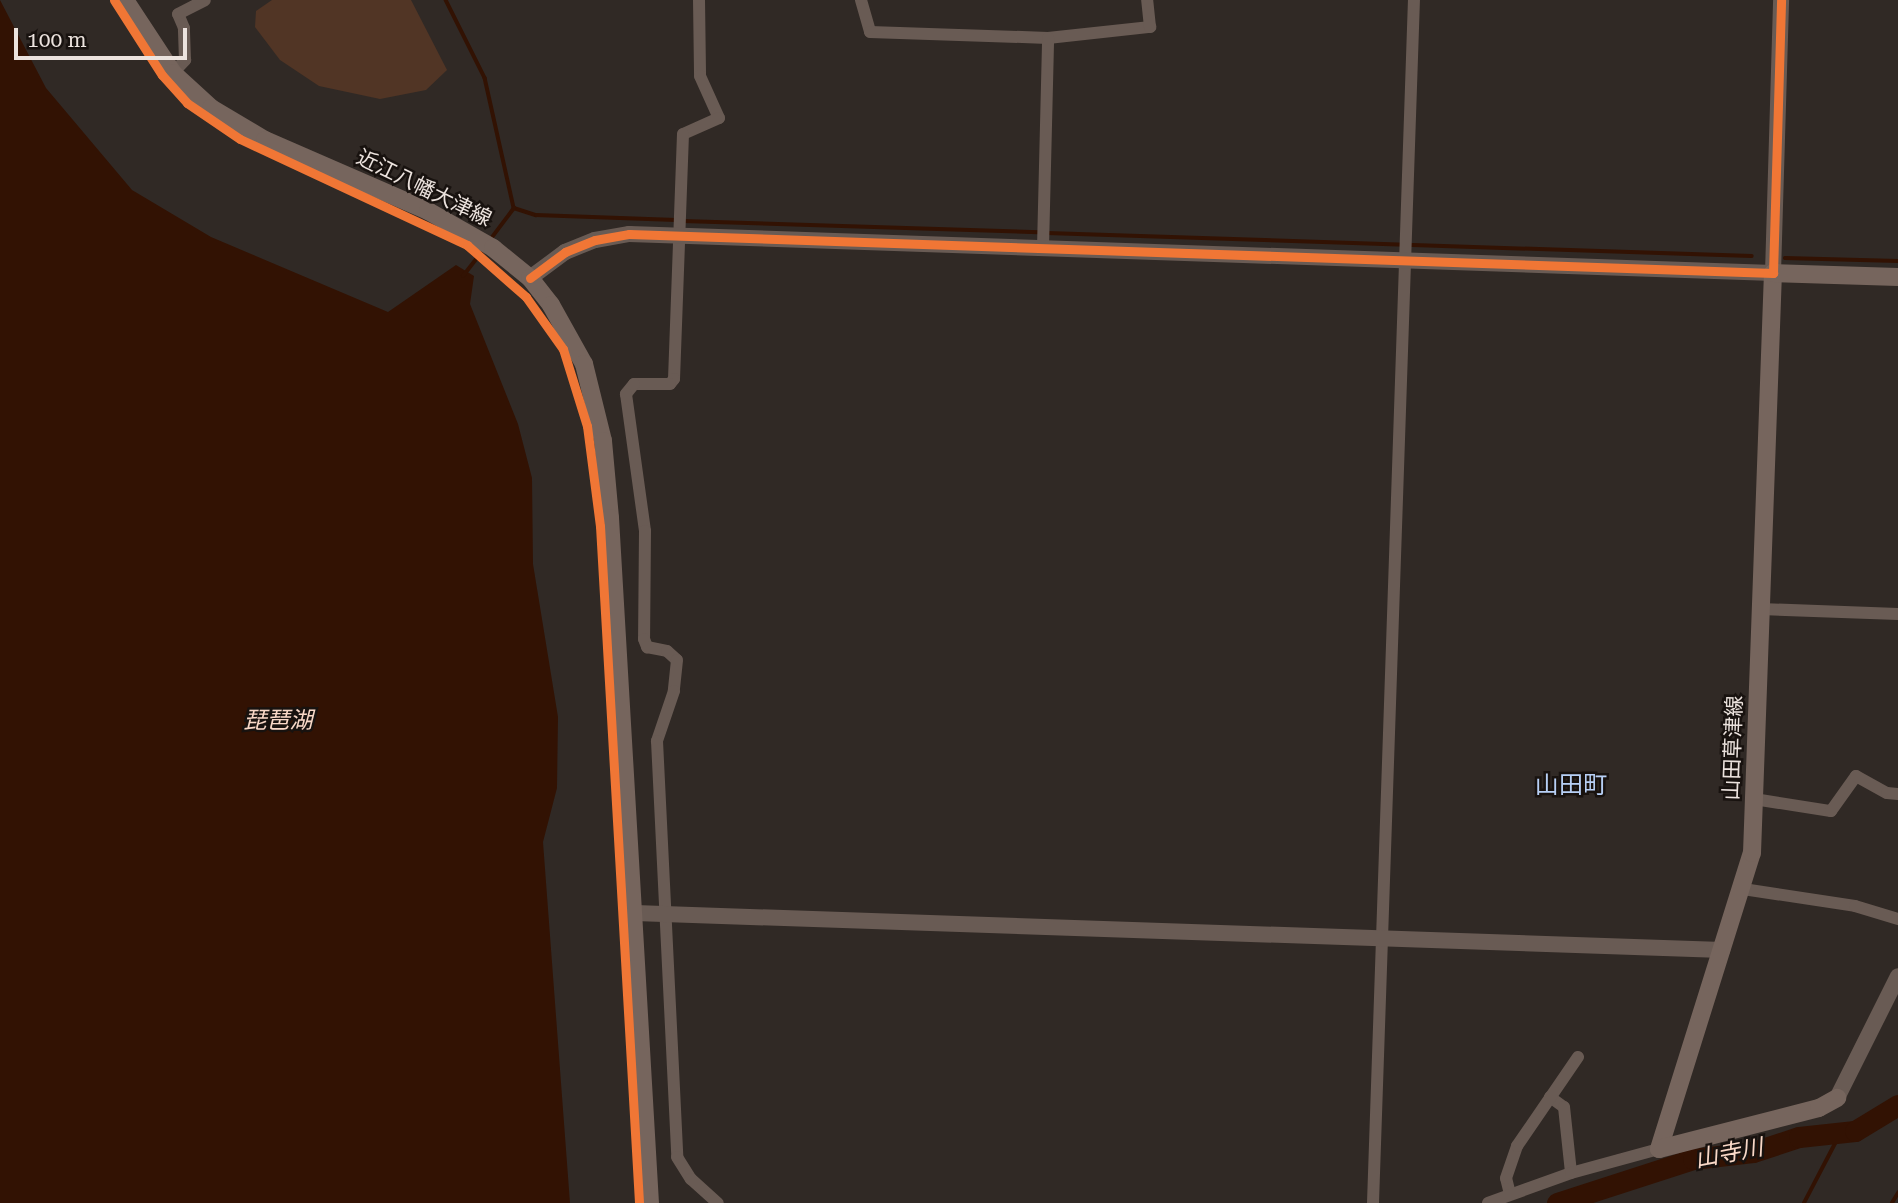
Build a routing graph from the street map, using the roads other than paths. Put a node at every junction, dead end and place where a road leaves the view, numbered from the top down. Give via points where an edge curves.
1 (125, 0) edge
2 (205, 0) edge
3 (699, 0) edge
4 (861, 0) edge
5 (1147, 0) edge
6 (1414, 0) edge
7 (1781, 0) edge
8 (1048, 38) junction
9 (173, 73) junction
10 (678, 224) junction
11 (1043, 237) junction
12 (1406, 249) junction
13 (1773, 273) junction
14 (1898, 277) edge
15 (530, 278) junction
16 (1760, 609) junction
17 (1898, 614) edge
18 (1898, 794) edge
19 (1754, 799) junction
20 (1743, 889) junction
21 (635, 913) junction
22 (666, 914) junction
23 (1898, 919) edge
24 (1382, 939) junction
25 (1722, 950) junction
26 (1898, 976) edge
27 (1578, 1057) dead end
28 (1549, 1097) junction
29 (1837, 1098) joint
30 (1659, 1149) junction
31 (1571, 1173) junction
32 (1510, 1194) junction
33 (650, 1203) edge
34 (718, 1203) edge
35 (1373, 1203) edge
36 (1488, 1203) edge

1 - 9 main road, 近江八幡大津線
2 - 9 street via 178,14 184,28 185,60
3 - 10 street via 700,76 719,118 683,134
4 - 8 street via 870,32
5 - 8 street via 1150,27
6 - 12 street
7 - 13 street
8 - 11 street
9 - 15 main road, 近江八幡大津線 via 211,108 248,132 428,211 487,244
10 - 11 street
10 - 15 street via 594,240 551,261
10 - 22 street via 674,379 664,385 634,384 626,394 645,531 644,639 647,647 667,651 677,660 674,691 657,741
11 - 12 street
12 - 13 street
12 - 24 street
13 - 14 main road
13 - 16 main road, 山田草津線
15 - 21 main road, 近江八幡大津線 via 584,364 603,441
16 - 17 street
16 - 19 main road, 山田草津線
18 - 19 street via 1886,793 1856,776 1831,811
19 - 20 main road, 山田草津線 via 1752,853
20 - 23 street via 1855,906
20 - 25 main road, 山田草津線
21 - 22 street
21 - 33 main road, 近江八幡大津線
22 - 24 street
22 - 34 street via 677,1157 691,1179
24 - 25 street
24 - 35 street
25 - 30 main road, 山田草津線
26 - 29 street
27 - 28 street
28 - 31 street via 1564,1107
28 - 32 street via 1517,1146 1506,1178
29 - 30 main road via 1819,1108
30 - 31 street
31 - 32 street
32 - 36 street

